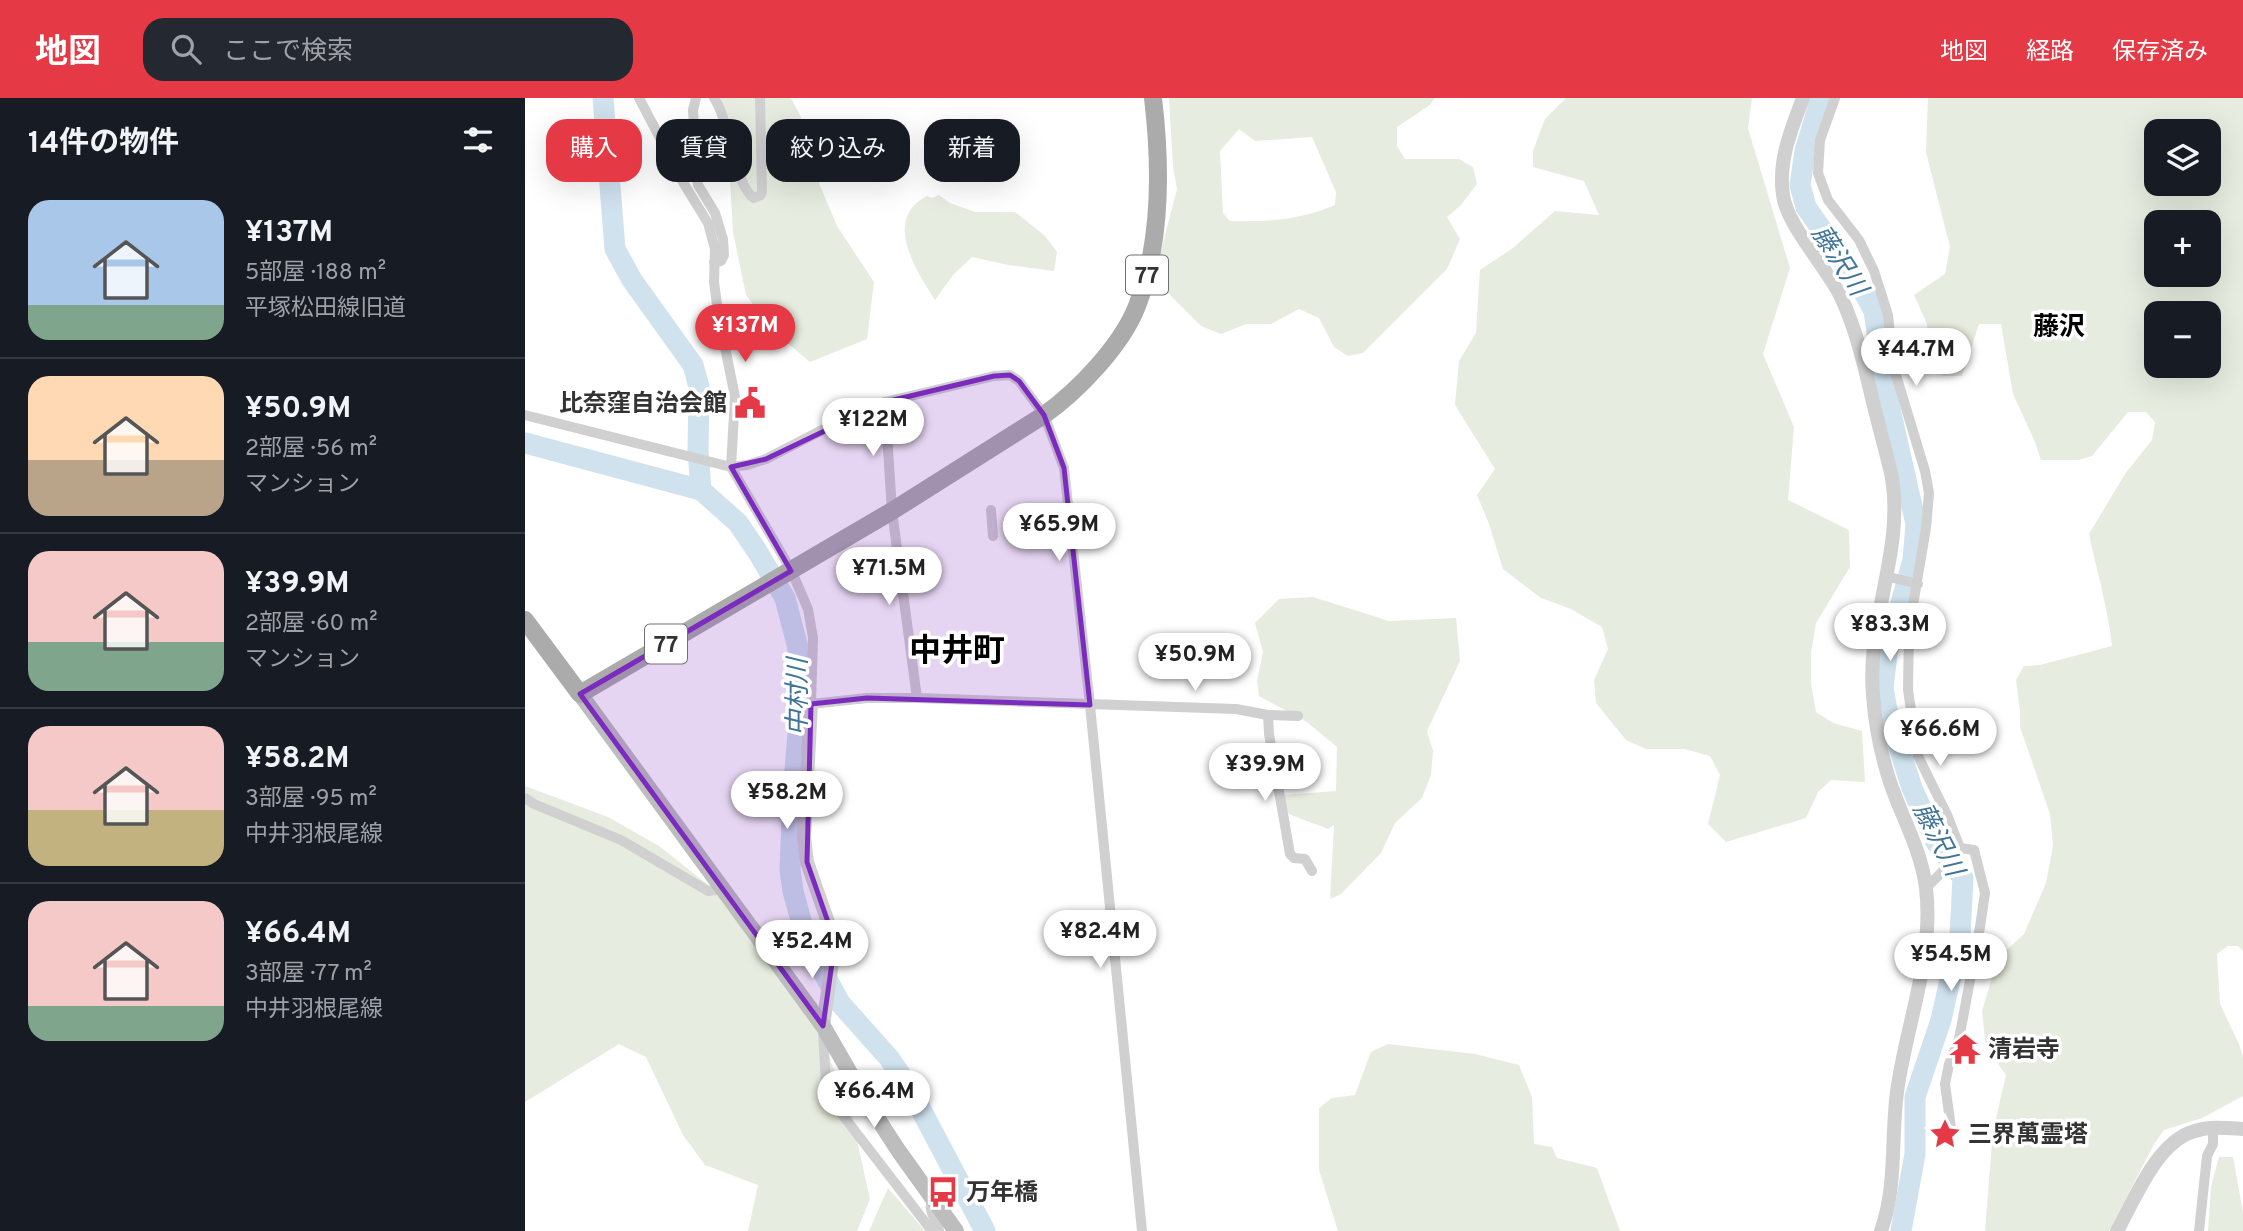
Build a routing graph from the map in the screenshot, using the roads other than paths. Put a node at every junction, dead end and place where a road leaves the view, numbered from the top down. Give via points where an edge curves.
1 (639, 98) edge
2 (696, 98) edge
3 (714, 98) edge
4 (760, 98) edge
5 (1153, 98) edge
6 (1803, 98) edge
7 (1835, 98) edge
8 (714, 262) junction
9 (885, 402) junction
10 (525, 415) edge
11 (1044, 415) junction
12 (731, 467) junction
13 (991, 510) dead end
14 (892, 511) junction
15 (993, 536) dead end
16 (787, 573) junction
17 (1885, 576) junction
18 (1918, 584) junction
19 (525, 621) edge
20 (580, 694) junction
21 (917, 698) junction
22 (811, 704) junction
23 (1090, 705) junction
24 (1268, 715) junction
25 (1298, 716) dead end
26 (525, 798) edge
27 (1958, 851) junction
28 (1312, 871) dead end
29 (1926, 888) junction
30 (723, 889) junction
31 (823, 1026) junction
32 (2213, 1127) junction
33 (1951, 1128) dead end
34 (2243, 1129) edge
35 (933, 1198) junction
36 (932, 1231) edge
37 (939, 1231) edge
38 (955, 1231) edge
39 (1142, 1231) edge
40 (1881, 1231) edge
41 (2117, 1231) edge
42 (2199, 1231) edge

1 - 8 street via 708,223
2 - 8 street via 698,185 715,213 723,239 724,255
3 - 4 street via 747,192 754,198 762,190
5 - 11 main road, 77 via 1157,209 1147,277 1137,307 1089,375
6 - 17 street via 1786,144 1783,198 1840,295 1858,341 1895,501
7 - 18 street via 1820,140 1818,173 1828,200 1859,240 1888,315 1893,365 1929,493
8 - 12 street via 715,292 735,397
9 - 11 street via 1010,375
9 - 12 street via 766,459
9 - 14 street
10 - 12 street
11 - 14 main road, 77
11 - 23 street via 1064,468
12 - 16 street
13 - 15 street
14 - 16 main road, 77
14 - 21 street
16 - 20 main road, 77
16 - 22 street via 808,609 813,638
17 - 18 street
17 - 29 street via 1872,656 1873,695 1890,783 1912,834
18 - 27 street via 1907,659 1912,720 1918,756 1948,817
19 - 20 main road
20 - 30 main road
21 - 22 street
21 - 23 street
22 - 31 street via 804,837 807,862 835,942
23 - 24 street via 1236,709
23 - 39 street
24 - 25 street
24 - 28 street via 1290,854 1305,859
26 - 30 street via 621,841 708,891
27 - 29 street
27 - 33 street via 1974,850 1985,893 1959,1039 1945,1084
29 - 40 street via 1927,945 1898,1082 1893,1183
30 - 31 main road
31 - 35 main road via 865,1099
31 - 36 street via 831,1100
32 - 34 street
32 - 41 street via 2192,1131 2158,1158
32 - 42 street
35 - 37 street via 930,1213
35 - 38 main road

